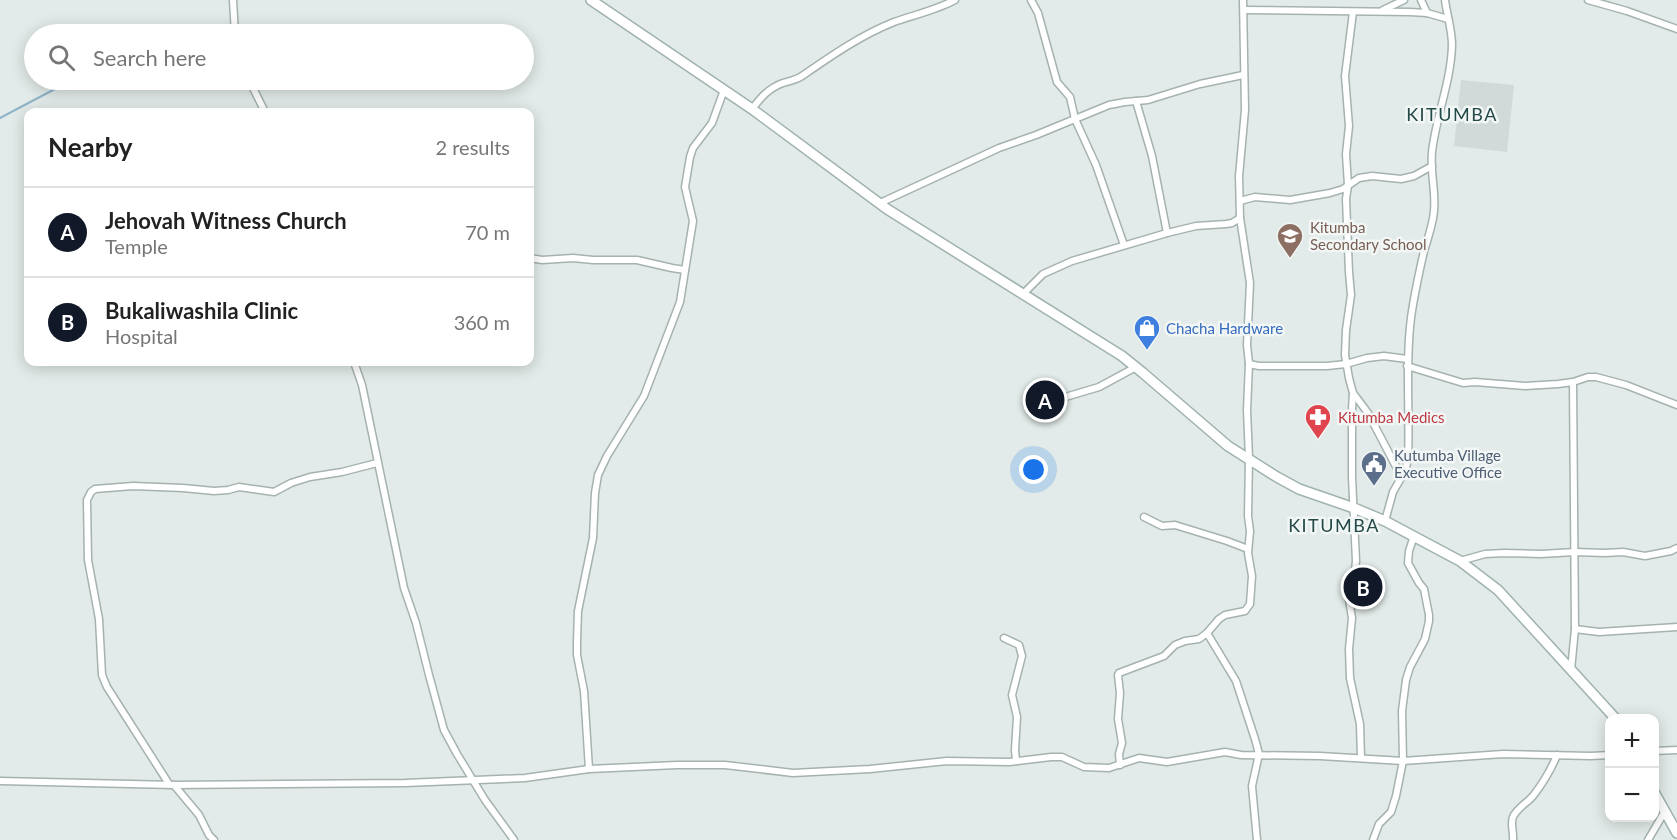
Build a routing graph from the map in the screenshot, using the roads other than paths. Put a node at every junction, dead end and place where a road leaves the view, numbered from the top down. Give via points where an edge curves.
1 (233, 0) edge
2 (591, 0) edge
3 (955, 0) edge
4 (1031, 0) edge
5 (1243, 0) edge
6 (1404, 0) edge
7 (1421, 0) edge
8 (1445, 0) edge
9 (1588, 0) edge
10 (1244, 10) junction
11 (1353, 12) junction
12 (1377, 12) junction
13 (1427, 13) junction
14 (1448, 19) junction
15 (234, 24) edge
16 (1677, 29) edge
17 (1243, 75) junction
18 (254, 90) edge
19 (724, 90) junction
20 (1136, 101) junction
21 (263, 108) edge
22 (752, 109) junction
23 (1075, 119) junction
24 (1432, 166) junction
25 (1348, 185) junction
26 (1240, 201) junction
27 (880, 203) junction
28 (1240, 218) junction
29 (1167, 233) junction
30 (1124, 245) junction
31 (534, 259) edge
32 (685, 270) junction
33 (1024, 293) junction
34 (1407, 363) junction
35 (1346, 364) junction
36 (355, 366) edge
37 (1136, 367) junction
38 (1249, 367) junction
39 (1573, 382) junction
40 (1353, 393) junction
41 (1062, 398) dead end
42 (1677, 405) edge
43 (1249, 459) junction
44 (377, 463) junction
45 (1401, 476) junction
46 (1354, 508) junction
47 (1144, 517) dead end
48 (1386, 521) junction
49 (1414, 536) junction
50 (1677, 548) edge
51 (1248, 549) junction
52 (1575, 552) junction
53 (1460, 561) junction
54 (1677, 627) edge
55 (1575, 629) junction
56 (1207, 633) junction
57 (1004, 638) dead end
58 (1571, 670) junction
59 (1611, 714) edge
60 (1677, 750) edge
61 (1659, 751) edge
62 (1259, 754) junction
63 (1557, 755) junction
64 (1605, 755) edge
65 (1360, 758) junction
66 (1016, 761) junction
67 (1403, 761) junction
68 (1119, 765) junction
69 (589, 770) junction
70 (0, 781) edge
71 (474, 782) junction
72 (172, 784) junction
73 (1659, 801) edge
74 (1665, 811) junction
75 (1677, 833) edge
76 (214, 840) edge
77 (514, 840) edge
78 (1257, 840) edge
79 (1373, 840) edge
80 (1513, 840) edge
81 (1648, 840) edge

1 - 15 street
2 - 19 street
3 - 22 street via 862,37 802,76 764,94
4 - 23 street via 1057,82 1070,97
5 - 10 street
6 - 12 street
7 - 13 street
8 - 14 street
9 - 16 street
10 - 11 street
10 - 17 street
11 - 12 street
11 - 25 street via 1345,76
12 - 13 street
13 - 14 street
14 - 24 street via 1450,64
17 - 20 street
17 - 26 street
18 - 21 street
19 - 22 street
19 - 32 street via 712,123 690,157 685,187 693,221
20 - 23 street via 1109,105
20 - 29 street via 1152,156
22 - 27 street
23 - 27 street via 999,148
23 - 30 street
24 - 25 street via 1401,179 1364,177
24 - 34 street via 1435,208 1415,294
25 - 26 street via 1337,192 1290,200 1256,197
25 - 35 street via 1351,295
26 - 28 street
27 - 33 street
28 - 29 street via 1232,223
28 - 38 street via 1250,283
29 - 30 street
30 - 33 street via 1053,268
31 - 32 street via 637,260
32 - 69 street via 680,302 649,386 607,456 596,485 593,538 578,611 577,642
33 - 37 street
34 - 35 street via 1376,356
34 - 39 street via 1463,383 1525,386
34 - 45 street via 1408,459
35 - 38 street
35 - 40 street
36 - 44 street
37 - 41 street via 1099,387
37 - 43 street via 1219,439
38 - 43 street
39 - 42 street via 1591,376 1608,379
39 - 52 street
40 - 45 street via 1373,421
40 - 46 street
43 - 46 street via 1289,484
43 - 51 street
44 - 71 street via 404,588 444,730
44 - 72 street via 310,477 274,492 134,486 91,492 87,500 88,560 99,619 102,675
45 - 48 street
46 - 48 street
46 - 65 street via 1356,561 1349,600 1349,649 1350,678 1360,724
47 - 51 street via 1162,526 1175,525
48 - 49 street
49 - 53 street
49 - 67 street via 1408,563 1424,589 1429,615 1425,639 1406,680
50 - 52 street via 1645,556
51 - 56 street via 1252,576 1248,607 1225,615
52 - 53 street via 1498,553
52 - 55 street
53 - 58 street via 1498,590
54 - 55 street via 1599,632
55 - 58 street
56 - 62 street via 1236,681
56 - 68 street via 1176,645 1164,656 1119,673
57 - 66 street via 1019,645 1022,656 1012,695 1017,717
58 - 59 street
60 - 61 street
62 - 65 street
62 - 68 street via 1225,752 1167,762 1139,759
62 - 78 street via 1252,786
63 - 64 street
63 - 67 street via 1503,754
63 - 80 street via 1532,797 1514,815
65 - 67 street
66 - 68 street via 1058,757 1089,768
66 - 69 street via 947,761 793,773 725,765
67 - 79 street via 1391,812 1379,824
69 - 71 street
70 - 72 street
71 - 72 street
71 - 77 street
72 - 76 street
73 - 74 street
74 - 75 street
74 - 81 street

